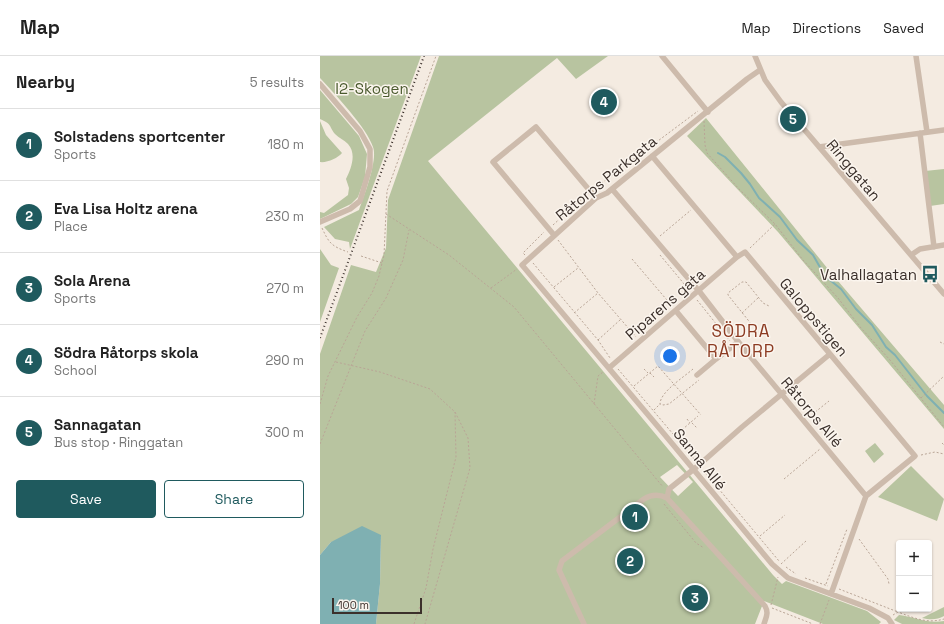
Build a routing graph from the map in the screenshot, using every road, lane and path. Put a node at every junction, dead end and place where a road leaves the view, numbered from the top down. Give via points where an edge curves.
1 (436, 56) edge
2 (662, 56) edge
3 (755, 56) edge
4 (916, 56) edge
5 (760, 70) junction
6 (320, 84) edge
7 (706, 112) junction
8 (944, 130) edge
9 (927, 132) junction
10 (920, 133) junction
11 (819, 146) junction
12 (652, 156) junction
13 (612, 189) junction
14 (591, 192) junction
15 (596, 198) junction
16 (694, 206) junction
17 (386, 214) junction
18 (320, 223) edge
19 (775, 224) junction
20 (409, 229) junction
21 (548, 229) junction
22 (554, 235) junction
23 (655, 241) junction
24 (944, 245) edge
25 (934, 247) junction
26 (348, 252) dead end
27 (745, 252) junction
28 (660, 255) dead end
29 (911, 255) junction
30 (361, 256) dead end
31 (737, 257) junction
32 (529, 258) junction
33 (632, 259) dead end
34 (382, 264) junction
35 (522, 265) junction
36 (578, 267) junction
37 (554, 288) junction
38 (490, 289) junction
39 (699, 291) junction
40 (598, 293) junction
41 (944, 294) edge
42 (694, 296) junction
43 (758, 297) junction
44 (769, 306) dead end
45 (676, 310) junction
46 (574, 313) junction
47 (742, 313) junction
48 (621, 319) junction
49 (756, 330) dead end
50 (598, 340) junction
51 (640, 341) junction
52 (940, 342) dead end
53 (736, 344) junction
54 (944, 344) edge
55 (830, 354) junction
56 (716, 359) junction
57 (335, 362) junction
58 (614, 364) junction
59 (352, 366) junction
60 (609, 368) junction
61 (644, 369) dead end
62 (693, 369) dead end
63 (649, 373) junction
64 (944, 376) edge
65 (654, 377) dead end
66 (699, 377) joint
67 (674, 385) junction
68 (634, 387) junction
69 (682, 394) junction
70 (781, 394) junction
71 (920, 398) junction
72 (829, 401) dead end
73 (320, 404) edge
74 (594, 404) junction
75 (660, 404) junction
76 (653, 410) junction
77 (455, 412) junction
78 (700, 415) dead end
79 (698, 416) dead end
80 (687, 419) dead end
81 (804, 421) junction
82 (691, 423) junction
83 (944, 427) edge
84 (697, 428) dead end
85 (675, 436) junction
86 (942, 443) dead end
87 (320, 444) edge
88 (824, 445) junction
89 (944, 445) edge
90 (944, 454) edge
91 (915, 456) junction
92 (699, 465) junction
93 (694, 470) junction
94 (784, 479) dead end
95 (667, 489) junction
96 (658, 495) junction
97 (866, 496) junction
98 (667, 498) junction
99 (785, 515) dead end
100 (849, 526) dead end
101 (759, 536) junction
102 (859, 539) dead end
103 (806, 540) dead end
104 (781, 564) junction
105 (779, 572) junction
106 (796, 575) dead end
107 (804, 577) dead end
108 (889, 584) dead end
109 (826, 585) junction
110 (834, 588) junction
111 (831, 594) junction
112 (896, 611) edge
113 (898, 612) joint
114 (888, 618) junction
115 (944, 619) edge
116 (414, 624) edge
117 (425, 624) edge
118 (584, 624) edge
119 (764, 624) edge
120 (813, 624) edge
121 (820, 624) edge
122 (892, 624) edge

1 - 17 path via 390,179
2 - 7 street
3 - 5 street, Ringgatan
4 - 9 street
5 - 7 street, Råtorps Parkgata
5 - 11 street, Ringgatan via 781,102
6 - 18 street via 360,131 370,149 370,167 360,201 350,209
7 - 12 street, Råtorps Parkgata
7 - 14 path via 695,112
7 - 19 path via 704,133 707,153 738,189
8 - 9 street
9 - 10 street
10 - 11 street
10 - 25 street
11 - 29 street, Ringgatan
12 - 13 street, Råtorps Parkgata
12 - 16 street
13 - 15 street, Råtorps Parkgata
13 - 23 street, Råtorps Allé
14 - 15 street
14 - 21 path
14 - 21 street via 536,127 493,162
15 - 22 street, Råtorps Parkgata
16 - 23 path
16 - 31 street
17 - 20 path
17 - 34 path
18 - 26 path via 334,247
19 - 27 path
19 - 71 path
20 - 38 path via 449,255
20 - 59 path via 403,260 386,298 365,331
21 - 22 street
21 - 32 path via 523,253
22 - 32 street, Råtorps Parkgata
22 - 36 path
23 - 39 street, Råtorps Allé
24 - 25 street
25 - 29 street via 920,249
27 - 31 street
27 - 55 street, Galoppstigen
28 - 42 path
29 - 41 street, Ringgatan
30 - 34 path
31 - 39 street, Piparens gata
32 - 35 street, Råtorps Parkgata
32 - 37 path
33 - 45 path
34 - 57 path via 372,293
35 - 38 path
35 - 60 street, Sanna Allé
36 - 37 path
36 - 40 path
37 - 46 path
38 - 74 path via 514,307
39 - 42 street, Piparens gata
39 - 53 street, Råtorps Allé
40 - 46 path
40 - 48 path
42 - 45 street, Piparens gata
42 - 53 path
43 - 44 path
43 - 47 path
43 - 47 path via 746,282 742,282 728,293
45 - 51 street, Piparens gata
45 - 56 street
46 - 50 path
47 - 49 path
48 - 50 path
48 - 51 path
50 - 58 path
51 - 58 street, Piparens gata
52 - 54 path
53 - 56 street
53 - 70 street, Råtorps Allé
55 - 70 street
55 - 91 street, Galoppstigen
56 - 66 street
57 - 59 path
57 - 73 path
58 - 60 street, Piparens gata
58 - 68 path
59 - 77 path via 380,372 430,389
59 - 87 path
60 - 74 path via 598,376
60 - 93 street, Sanna Allé
61 - 63 path
62 - 67 path
63 - 65 path
63 - 67 path via 658,366
63 - 68 path
64 - 71 path
66 - 69 path
67 - 69 path
67 - 75 path via 662,396
68 - 76 path
69 - 75 path via 669,404
69 - 78 path
70 - 81 street, Råtorps Allé
70 - 92 street
71 - 83 path
72 - 81 path
74 - 95 path
75 - 76 path
76 - 85 path
77 - 116 path via 456,457 426,588
77 - 117 path via 468,438 470,468
79 - 82 path
80 - 82 path
81 - 88 street, Råtorps Allé
82 - 84 path
82 - 85 path
85 - 92 path
86 - 89 path
88 - 94 path
88 - 97 street, Råtorps Allé
90 - 91 path via 935,452
91 - 97 street
92 - 93 street
92 - 101 path
93 - 95 street
93 - 105 street, Sanna Allé
95 - 96 street
95 - 98 street
96 - 98 street
96 - 118 street via 644,499 562,561 559,570
97 - 110 street
98 - 119 street via 765,606 767,614
99 - 101 path
100 - 109 path
101 - 104 path
102 - 108 path
103 - 104 path
104 - 106 path
105 - 111 street, Sanna Allé via 788,578
105 - 120 path via 770,608
107 - 109 path
109 - 110 path
110 - 111 street
110 - 112 path
111 - 114 street, Sanna Allé
111 - 121 path
113 - 114 path
113 - 115 path via 925,622
114 - 122 street, Sanna Allé

